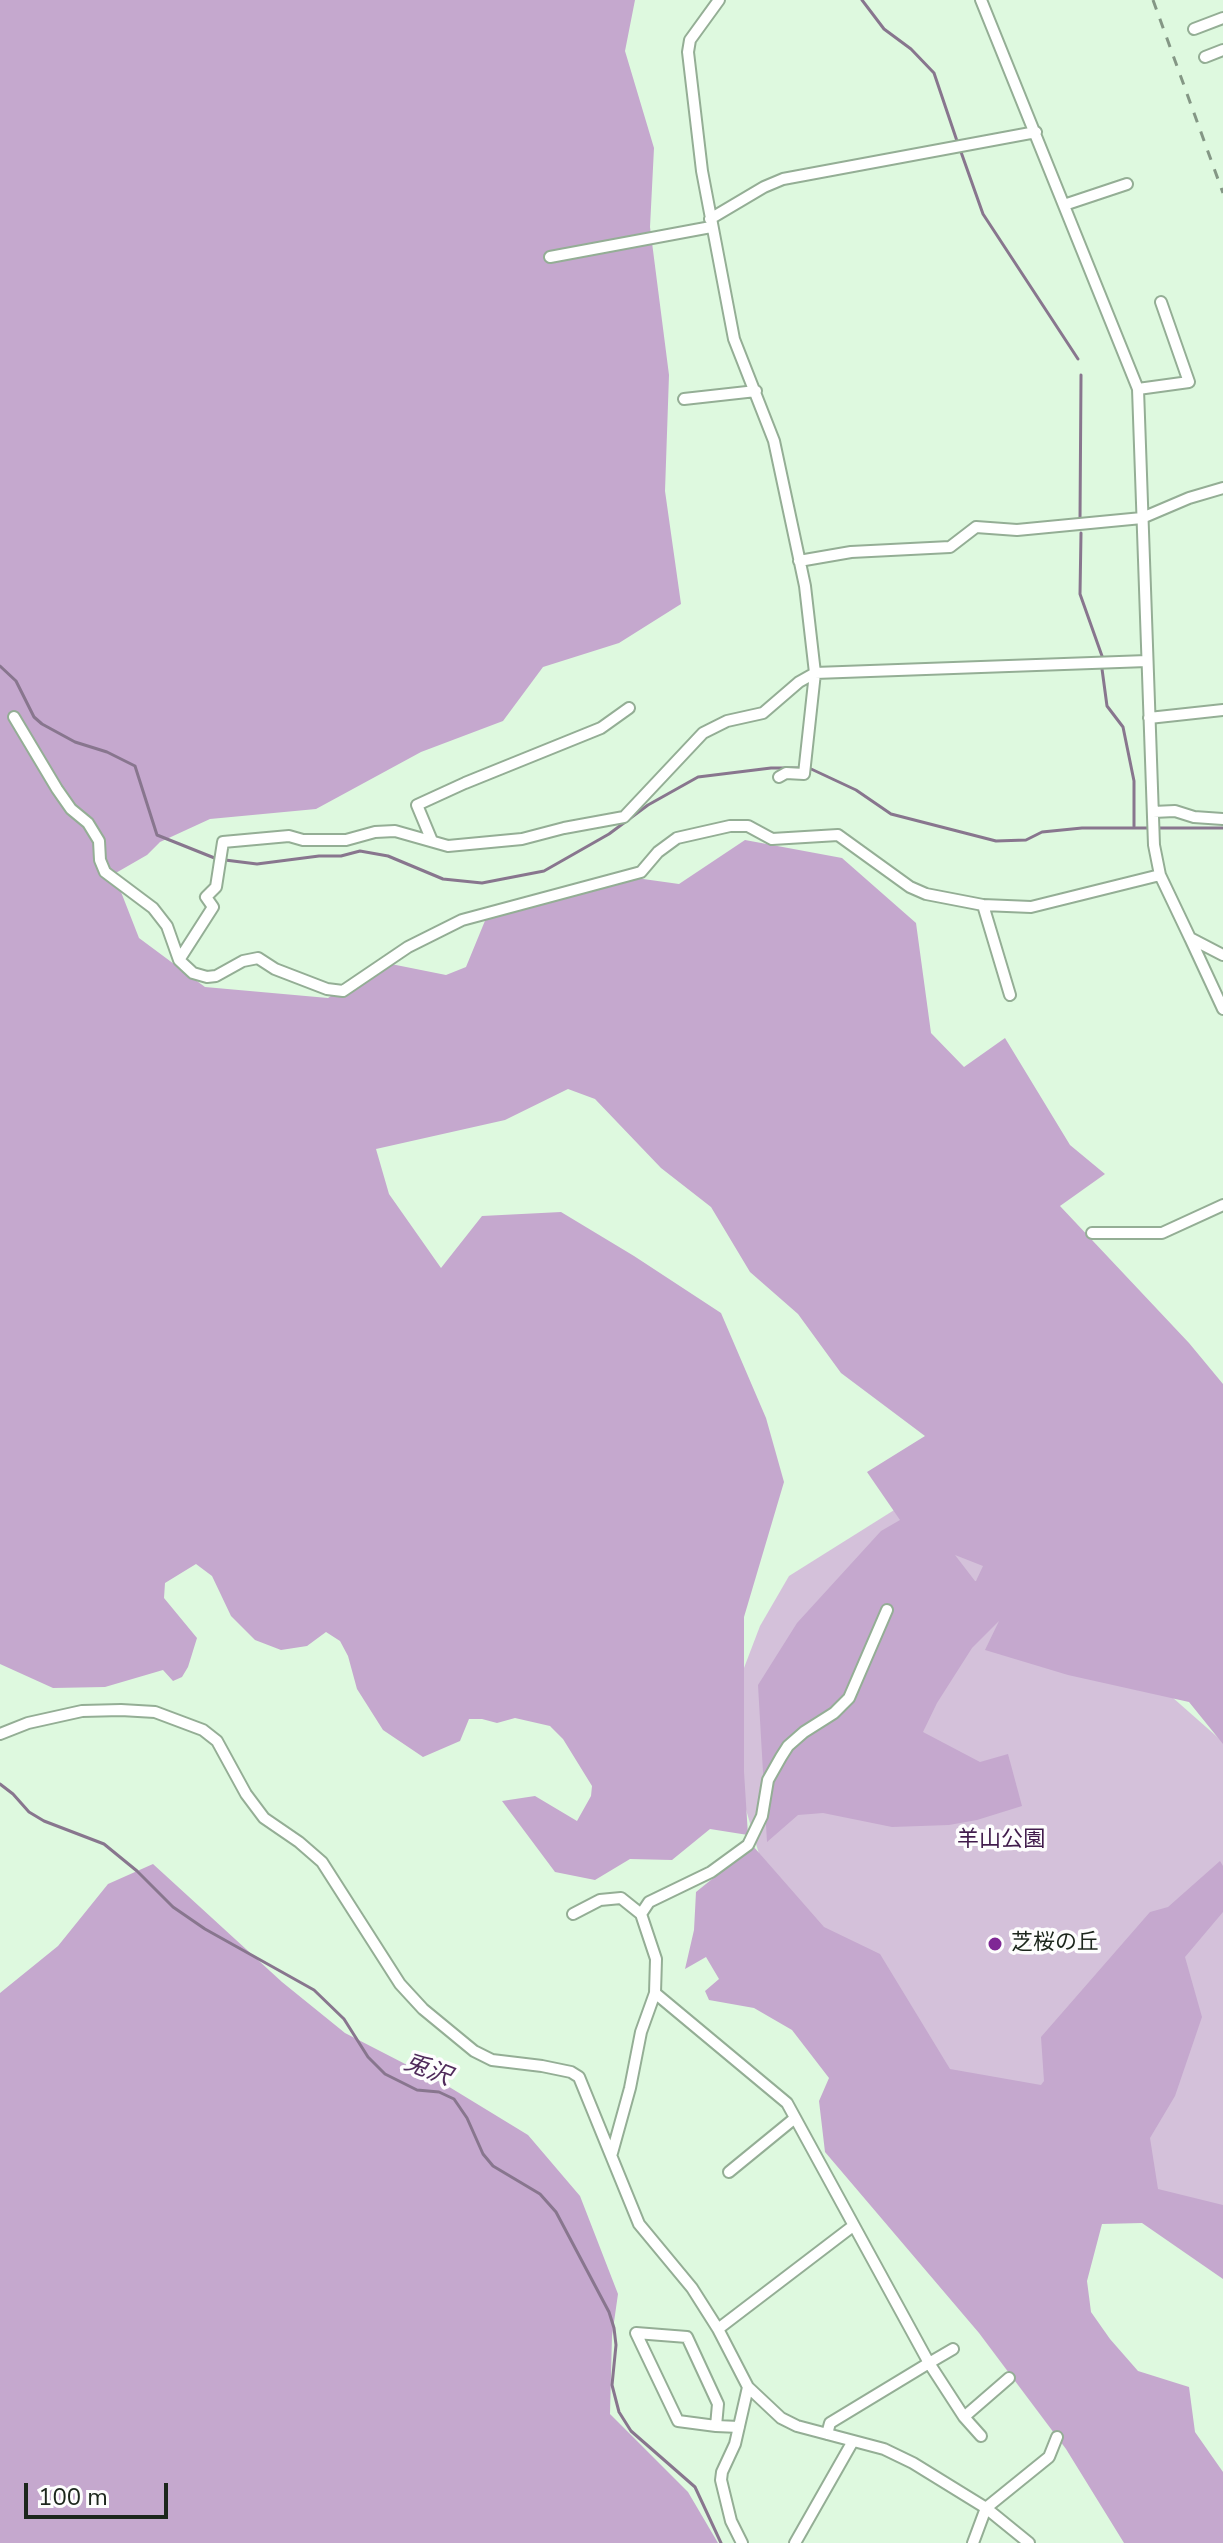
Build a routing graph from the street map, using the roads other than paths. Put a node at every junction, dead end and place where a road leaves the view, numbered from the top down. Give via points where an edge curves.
1 (719, 0) edge
2 (981, 0) edge
3 (1223, 18) edge
4 (1194, 29) dead end
5 (1223, 50) edge
6 (1205, 57) dead end
7 (1036, 132) junction
8 (1127, 184) dead end
9 (1064, 205) junction
10 (711, 223) junction
11 (550, 257) dead end
12 (1161, 302) dead end
13 (1138, 389) junction
14 (756, 391) junction
15 (684, 399) dead end
16 (1223, 488) edge
17 (1142, 518) junction
18 (799, 561) junction
19 (1147, 661) junction
20 (815, 673) junction
21 (629, 708) dead end
22 (1223, 710) edge
23 (14, 717) dead end
24 (1149, 718) junction
25 (779, 777) dead end
26 (1153, 812) junction
27 (1223, 819) edge
28 (432, 841) junction
29 (1160, 875) junction
30 (983, 905) junction
31 (1190, 938) junction
32 (1223, 955) edge
33 (179, 960) junction
34 (1010, 995) dead end
35 (1223, 1009) edge
36 (1223, 1205) edge
37 (1092, 1233) dead end
38 (887, 1610) dead end
39 (0, 1734) edge
40 (573, 1914) dead end
41 (641, 1914) junction
42 (655, 1993) junction
43 (795, 2118) junction
44 (612, 2155) junction
45 (729, 2172) dead end
46 (853, 2226) junction
47 (718, 2329) junction
48 (953, 2349) dead end
49 (929, 2363) junction
50 (1009, 2378) dead end
51 (748, 2387) junction
52 (964, 2417) junction
53 (716, 2426) junction
54 (739, 2427) junction
55 (827, 2434) junction
56 (981, 2436) dead end
57 (1057, 2437) dead end
58 (853, 2441) junction
59 (986, 2508) junction
60 (742, 2543) edge
61 (795, 2543) edge
62 (973, 2543) edge
63 (1029, 2543) edge

1 - 10 street via 690,40 688,52
2 - 7 street
3 - 4 street
5 - 6 street
7 - 9 street
7 - 10 street via 783,179
8 - 9 street
9 - 13 street
10 - 11 street
10 - 14 street via 734,339
12 - 13 street via 1189,382
13 - 17 street
14 - 15 street
14 - 18 street via 774,441
16 - 17 street
17 - 18 street via 1017,530 976,527 950,547 851,552
17 - 19 street
18 - 20 street
19 - 20 street
19 - 24 street
20 - 25 street via 804,774
20 - 28 street via 763,713 703,733 624,817 522,839 448,846
21 - 28 street via 601,728 417,805
22 - 24 street
23 - 33 street via 64,799 99,841 105,872 153,908 167,926
24 - 26 street
26 - 27 street
26 - 29 street
28 - 33 street via 395,831 346,840 289,836 223,842 216,887 206,897 213,907
29 - 30 street via 1031,907
29 - 31 street
30 - 33 street via 910,887 838,835 772,839 748,826 730,826 677,838 641,872 462,920 408,947 343,991 275,969 258,958 207,977
30 - 34 street
31 - 32 street
31 - 35 street
36 - 37 street via 1162,1233
38 - 41 street via 849,1698 781,1757 768,1780 762,1816 748,1845 711,1872 649,1902
39 - 44 street via 82,1711 121,1710 155,1712 203,1730 217,1741 264,1818 322,1862 400,1984 423,2009 492,2060 579,2077
40 - 41 street via 600,1900 621,1898
41 - 42 street via 656,1959
42 - 43 street via 766,2084
42 - 44 street
43 - 45 street
43 - 46 street
44 - 47 street via 639,2224
46 - 47 street
46 - 49 street
47 - 51 street
48 - 49 street
49 - 52 street
49 - 55 street via 830,2423
50 - 52 street
51 - 54 street
51 - 55 street via 781,2418
52 - 56 street
53 - 53 street via 678,2421 636,2333 687,2337 718,2404
53 - 54 street
54 - 60 street via 721,2480
55 - 58 street
57 - 59 street via 1049,2457
58 - 59 street via 913,2463
58 - 61 street
59 - 62 street
59 - 63 street

